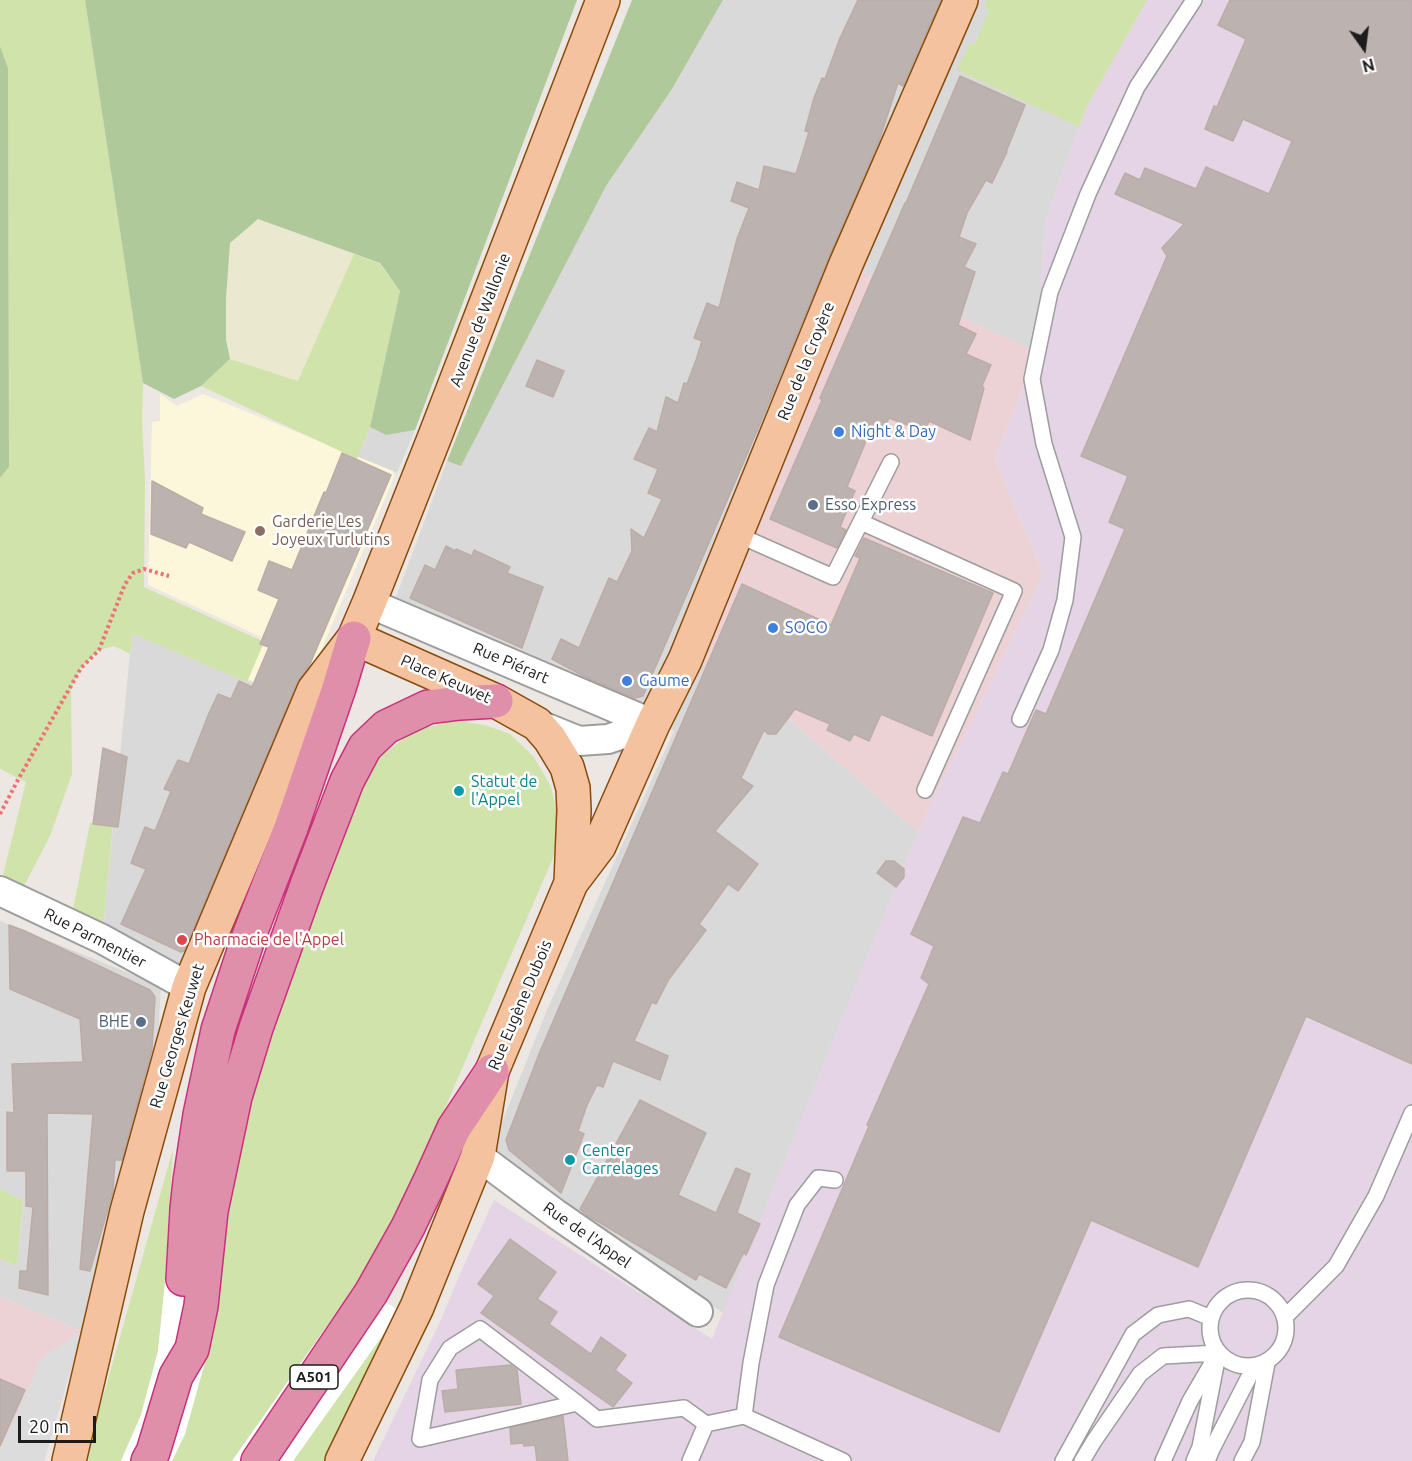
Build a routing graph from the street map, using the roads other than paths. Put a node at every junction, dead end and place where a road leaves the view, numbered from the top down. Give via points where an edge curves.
1 (603, 0) edge
2 (961, 0) edge
3 (1194, 0) edge
4 (891, 462) dead end
5 (861, 522) junction
6 (736, 534) junction
7 (369, 603) junction
8 (354, 638) junction
9 (496, 701) junction
10 (1020, 719) dead end
11 (653, 723) junction
12 (537, 724) junction
13 (925, 790) dead end
14 (571, 883) junction
15 (0, 891) edge
16 (189, 987) junction
17 (492, 1071) junction
18 (1412, 1113) edge
19 (477, 1156) junction
20 (835, 1180) dead end
21 (199, 1210) junction
22 (698, 1312) dead end
23 (1286, 1317) junction
24 (1211, 1318) junction
25 (1218, 1353) junction
26 (1261, 1365) junction
27 (577, 1403) junction
28 (744, 1416) junction
29 (706, 1424) junction
30 (69, 1461) edge
31 (148, 1461) edge
32 (258, 1461) edge
33 (342, 1461) edge
34 (690, 1461) edge
35 (843, 1461) edge
36 (1063, 1461) edge
37 (1082, 1461) edge
38 (1163, 1461) edge
39 (1194, 1461) edge
40 (1207, 1461) edge
41 (1242, 1461) edge

1 - 7 main road, Avenue de Wallonie
2 - 6 main road, Rue de la Croyère via 846,264
3 - 10 lane via 1137,87 1088,194 1050,292 1032,379 1044,444 1073,537 1065,600 1051,650
4 - 5 lane
5 - 6 lane via 833,577
5 - 13 lane via 1014,591
6 - 11 main road, Rue de la Croyère via 685,660
7 - 8 main road, Avenue de Wallonie
7 - 11 street, Rue Piérart
8 - 9 main road, Place Keuwet
8 - 16 main road, Rue Georges Keuwet via 314,690
8 - 21 highway via 218,1030 200,1115
9 - 12 main road, Place Keuwet
9 - 21 highway via 428,706 386,727 365,747 347,781 307,885 256,1028
11 - 12 street, Place Keuwet via 608,739 579,741
11 - 14 main road, Rue Eugène Dubois via 599,846
12 - 14 main road, Place Keuwet via 567,767 573,788
14 - 17 main road, Rue Eugène Dubois
15 - 16 street, Rue Parmentier via 102,939
16 - 30 main road, Rue Georges Keuwet via 127,1211
17 - 19 main road, Rue Eugène Dubois
17 - 32 highway, A501 via 454,1128 408,1227 371,1293
18 - 23 lane via 1376,1196 1336,1266
19 - 22 street, Rue de l'Appel
19 - 33 main road, Rue Eugène Dubois via 417,1307
20 - 28 lane via 819,1178 796,1205 766,1285
21 - 31 highway via 176,1346 176,1376
23 - 24 lane via 1270,1296 1247,1290 1224,1298
23 - 26 lane via 1285,1343 1278,1354
24 - 25 lane via 1212,1342
24 - 36 lane via 1189,1309 1158,1315 1133,1334
25 - 26 lane via 1241,1366
25 - 37 lane via 1163,1356 1140,1374
25 - 38 lane via 1190,1401
25 - 39 lane
26 - 40 lane
26 - 41 lane via 1252,1442
27 - 27 lane via 480,1329 450,1348 430,1380 420,1439
27 - 29 lane via 597,1419 684,1408
28 - 29 lane
28 - 35 lane
29 - 34 lane

